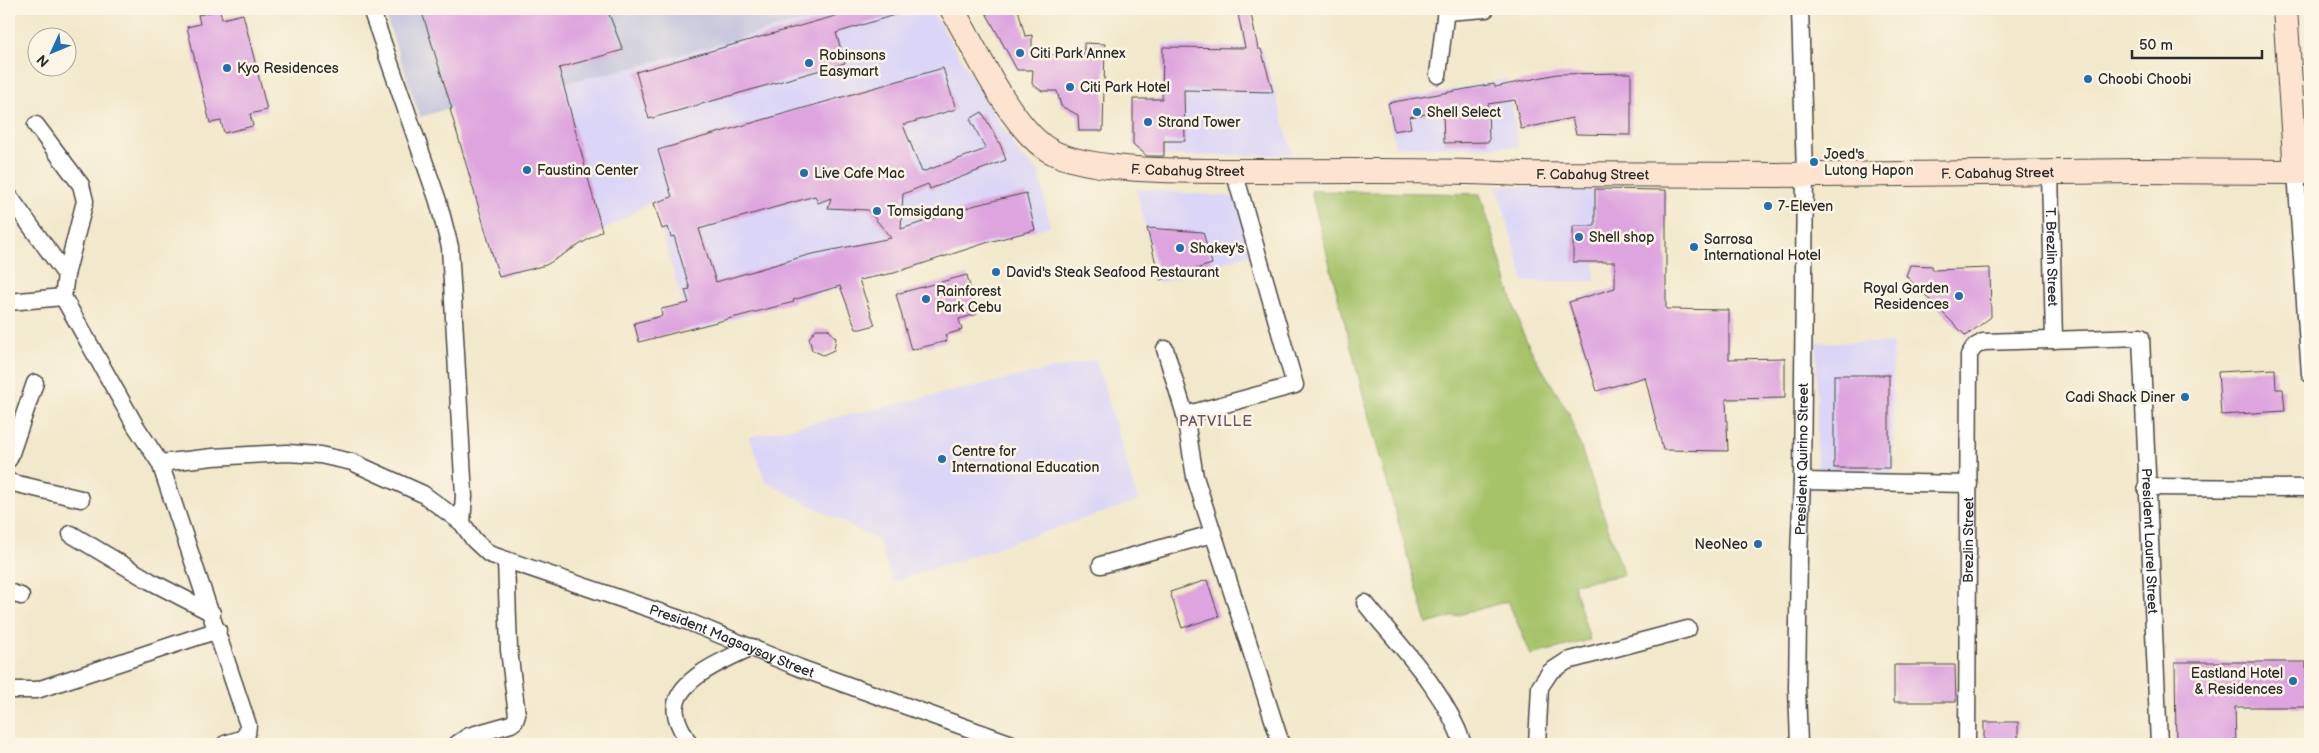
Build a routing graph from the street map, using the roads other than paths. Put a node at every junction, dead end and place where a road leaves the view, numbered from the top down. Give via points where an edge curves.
1 (371, 9) edge
2 (952, 9) edge
3 (1486, 9) edge
4 (1800, 9) edge
5 (2286, 9) edge
6 (1446, 10) edge
7 (1438, 75) dead end
8 (36, 125) dead end
9 (1234, 171) junction
10 (2303, 172) edge
11 (2050, 173) junction
12 (1805, 174) junction
13 (9, 196) edge
14 (66, 275) junction
15 (63, 297) junction
16 (9, 302) edge
17 (2054, 340) junction
18 (1165, 350) dead end
19 (2310, 374) edge
20 (35, 383) dead end
21 (1185, 415) junction
22 (9, 456) edge
23 (160, 463) junction
24 (1802, 481) junction
25 (9, 482) edge
26 (1969, 484) junction
27 (2146, 487) junction
28 (2310, 488) edge
29 (81, 499) dead end
30 (462, 523) junction
31 (71, 534) dead end
32 (1212, 534) junction
33 (506, 560) junction
34 (1101, 565) dead end
35 (1365, 603) dead end
36 (212, 613) junction
37 (1688, 629) dead end
38 (218, 630) junction
39 (752, 647) junction
40 (9, 690) edge
41 (225, 744) edge
42 (457, 744) edge
43 (688, 744) edge
44 (1012, 744) edge
45 (1281, 744) edge
46 (1463, 744) edge
47 (1537, 744) edge
48 (1799, 744) edge
49 (1967, 744) edge
50 (2159, 744) edge

1 - 30 street via 438,201 450,247 464,496
2 - 9 main road, F. Cabahug Street via 1011,112 1044,148 1072,160 1123,168
3 - 6 street
4 - 12 street, President Quirino Street
5 - 10 main road
6 - 7 street
8 - 14 street via 81,184 85,201
9 - 12 main road, F. Cabahug Street
9 - 21 street via 1296,385
10 - 11 main road, F. Cabahug Street
10 - 19 street
11 - 12 main road, F. Cabahug Street
11 - 17 street, T. Brezlin Street
12 - 24 street, President Quirino Street
13 - 14 street
14 - 15 street
15 - 16 street
15 - 23 street via 134,425
17 - 26 street, Brezlin Street via 1983,342 1974,347 1970,355
17 - 27 street, President Laurel Street via 2141,337
18 - 21 street
20 - 22 street
21 - 32 street via 1196,477
23 - 30 street, President Magsaysay Street via 287,453 320,455 352,462 423,494
23 - 36 street
24 - 26 street
24 - 48 street, President Quirino Street
25 - 29 street
26 - 49 street, Brezlin Street
27 - 28 street
27 - 50 street, President Laurel Street
30 - 33 street, President Magsaysay Street via 489,554
31 - 36 street
32 - 34 street
32 - 45 street
33 - 39 street, President Magsaysay Street via 689,622
33 - 42 street via 508,650 517,715 511,724 469,736
35 - 46 street via 1440,694
36 - 38 street
37 - 47 street via 1566,661 1550,672 1540,687
38 - 40 street via 37,690
38 - 41 street via 248,725 247,734 241,739
39 - 43 street via 689,682 680,695 676,717
39 - 44 street, President Magsaysay Street via 800,668

